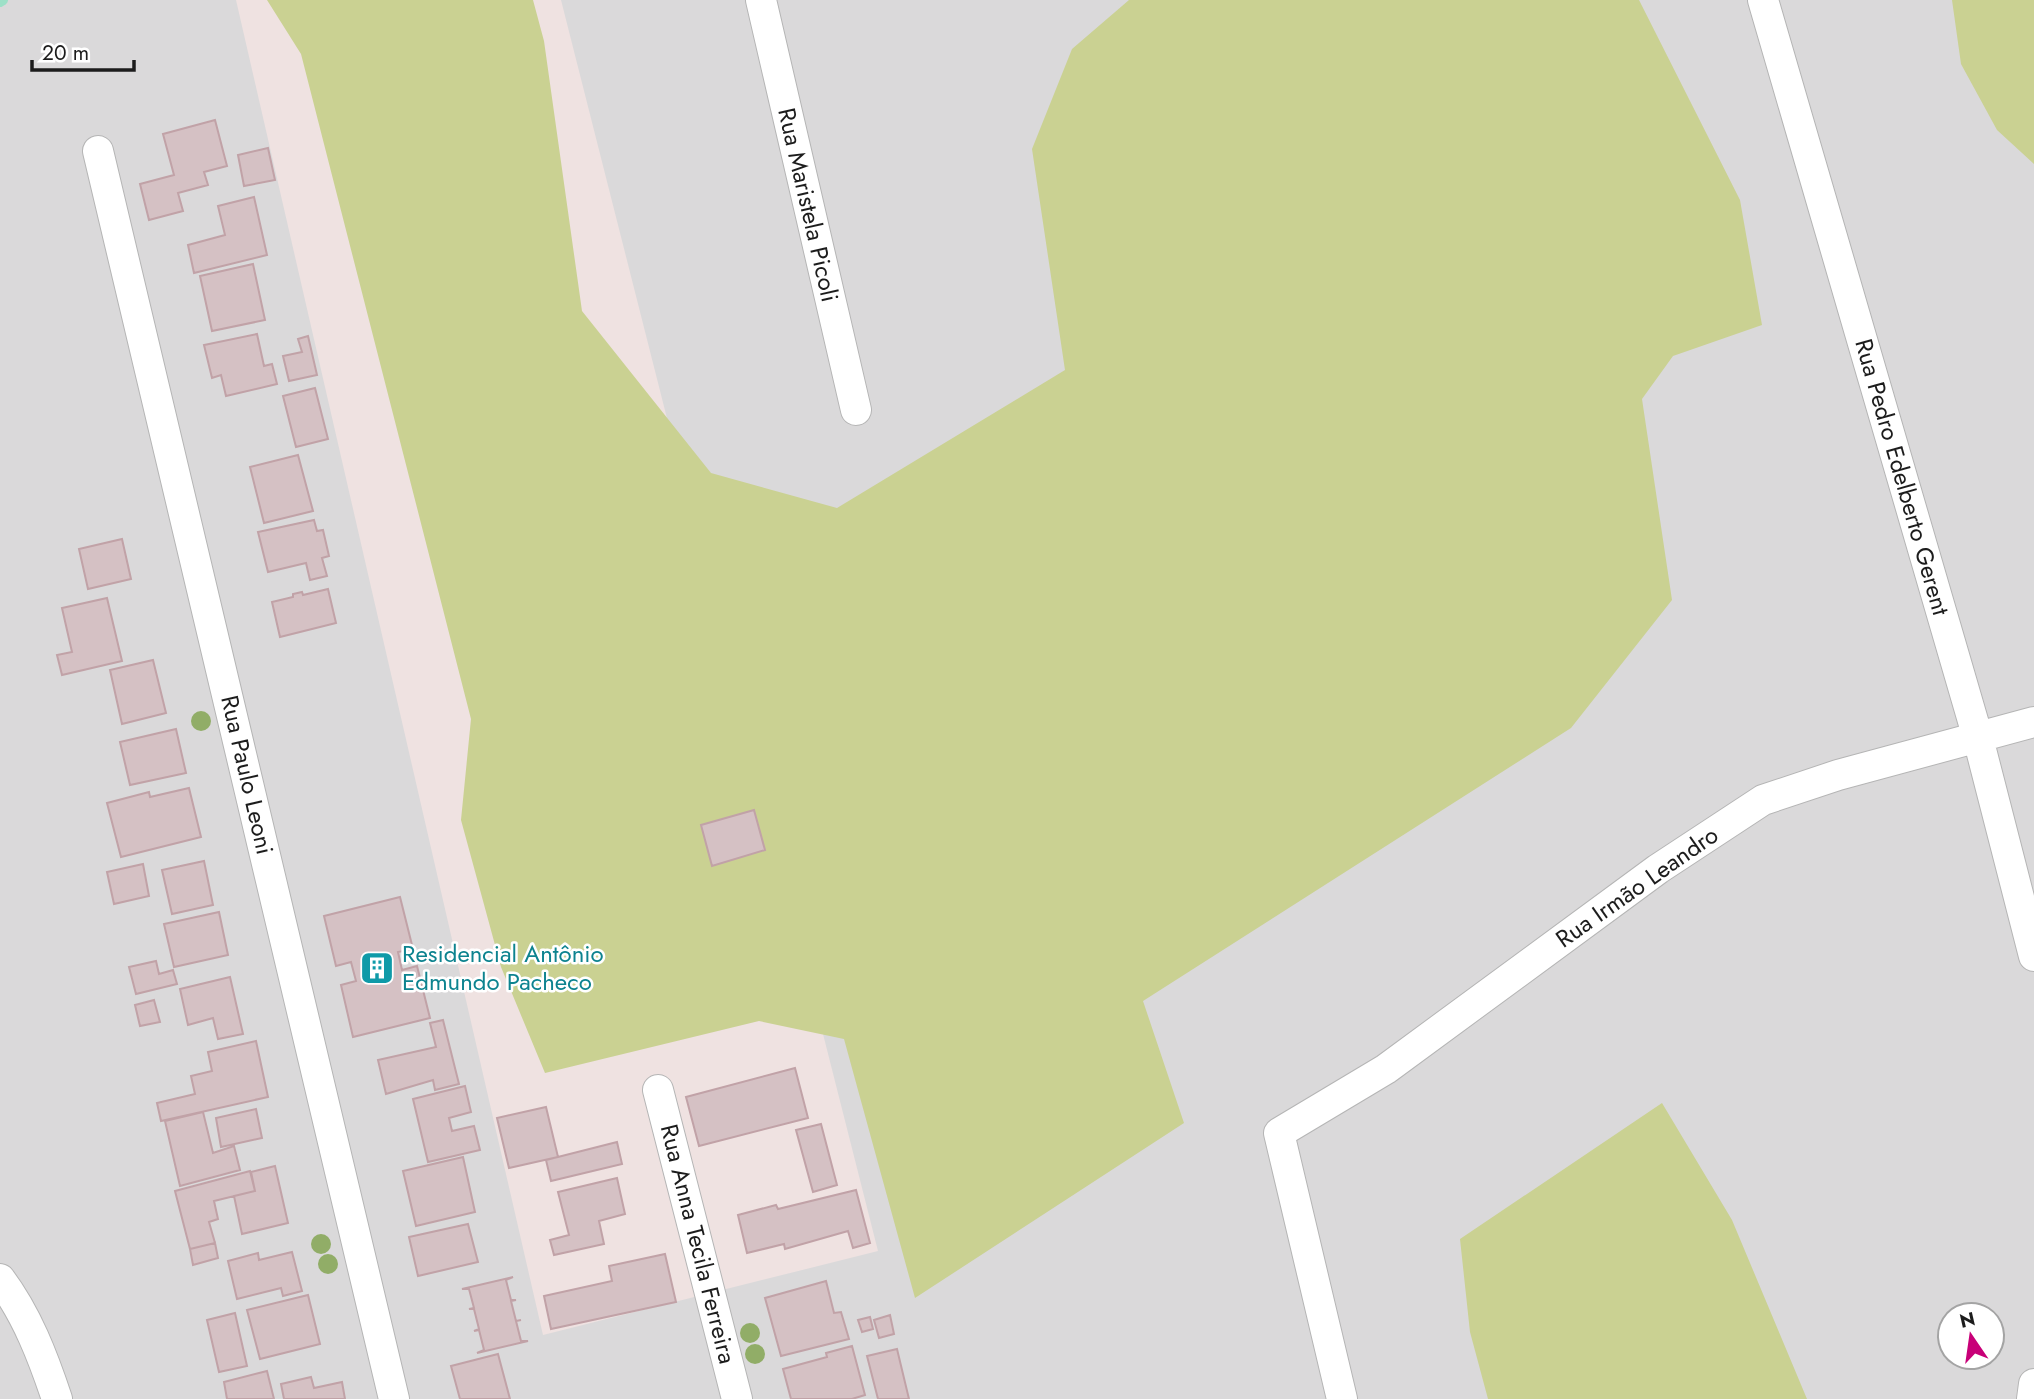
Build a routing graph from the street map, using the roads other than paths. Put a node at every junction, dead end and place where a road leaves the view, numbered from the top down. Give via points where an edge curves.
1 (761, 0) edge
2 (1763, 0) edge
3 (99, 150) dead end
4 (856, 410) dead end
5 (2034, 722) edge
6 (1978, 738) junction
7 (2034, 956) edge
8 (658, 1090) dead end
9 (0, 1279) edge
10 (2034, 1384) edge
11 (57, 1399) edge
12 (394, 1399) edge
13 (737, 1399) edge
14 (1342, 1399) edge
15 (2032, 1399) edge

1 - 4 street, Rua Maristela Picoli
2 - 6 street, Rua Pedro Edelberto Gerent
3 - 12 street, Rua Paulo Leoni
5 - 6 street, Rua Irmão Leandro
6 - 7 street, Rua Pedro Edelberto Gerent
6 - 14 street, Rua Irmão Leandro via 1763,800 1658,869 1387,1069 1279,1133
8 - 13 street, Rua Anna Tecila Ferreira
9 - 11 street via 42,1355
10 - 15 street

